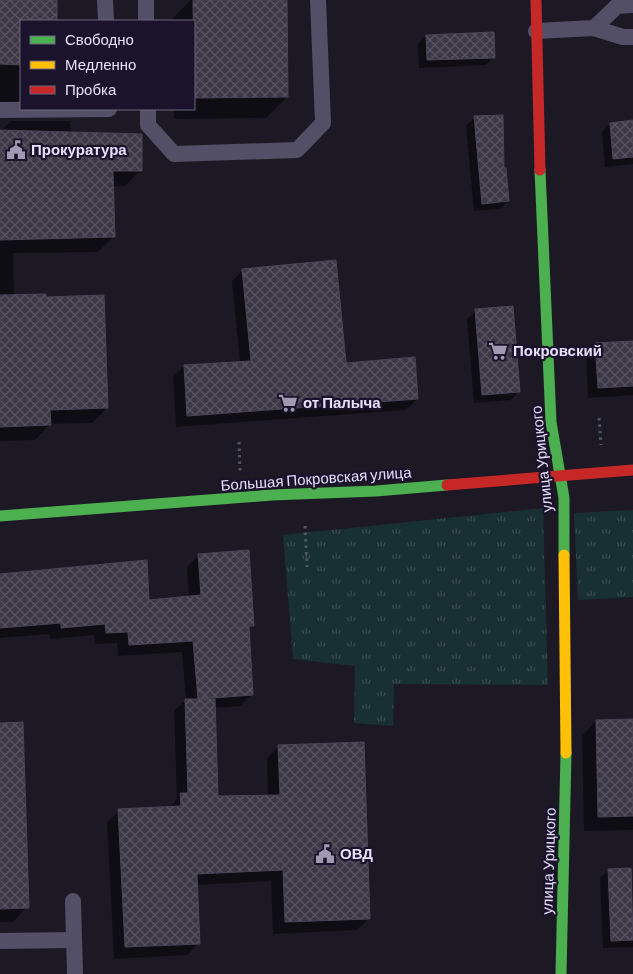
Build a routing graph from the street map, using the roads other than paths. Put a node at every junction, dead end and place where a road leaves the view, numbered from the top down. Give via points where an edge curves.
1 (105, 0) edge
2 (146, 0) edge
3 (318, 0) edge
4 (536, 0) edge
5 (633, 6) edge
6 (106, 20) edge
7 (146, 20) edge
8 (594, 28) junction
9 (536, 31) junction
10 (633, 37) edge
11 (0, 110) edge
12 (20, 110) edge
13 (148, 110) edge
14 (633, 470) edge
15 (559, 477) junction
16 (0, 516) edge
17 (73, 901) dead end
18 (74, 940) junction
19 (0, 941) edge
20 (75, 974) edge
21 (561, 974) edge

1 - 6 lane
2 - 7 lane
3 - 13 lane via 323,123 297,150 174,154 148,125
4 - 9 street, улица Урицкого
5 - 8 lane via 617,6
8 - 9 lane
8 - 10 lane
9 - 15 street, улица Урицкого via 551,412
11 - 12 lane
14 - 15 street, Большая Покровская улица
15 - 16 street, Большая Покровская улица
15 - 21 street, улица Урицкого via 564,498 566,809
17 - 18 lane
18 - 19 lane
18 - 20 lane

